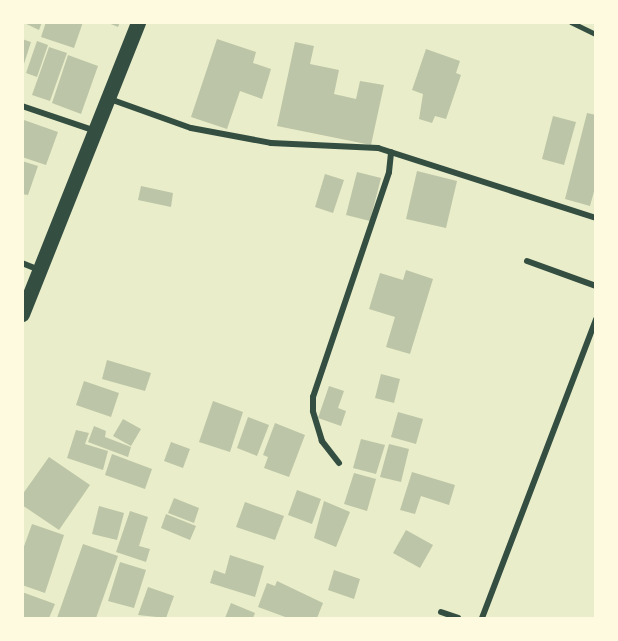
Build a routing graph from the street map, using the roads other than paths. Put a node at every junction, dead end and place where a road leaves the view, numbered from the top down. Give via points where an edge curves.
1 (138, 22) edge
2 (571, 22) edge
3 (596, 34) edge
4 (107, 98) junction
5 (22, 106) edge
6 (94, 131) junction
7 (391, 152) junction
8 (596, 218) edge
9 (527, 261) dead end
10 (22, 263) edge
11 (40, 270) junction
12 (596, 286) edge
13 (22, 314) edge
14 (596, 319) edge
15 (339, 463) dead end
16 (441, 612) dead end
17 (458, 618) edge
18 (482, 618) edge

1 - 4 main road
2 - 3 lane
4 - 6 main road
4 - 7 street via 191,128 272,143 352,144
5 - 6 street
6 - 11 main road
7 - 8 street
7 - 15 street via 389,172 314,397 313,411 322,441
9 - 12 street
10 - 11 street
11 - 13 main road
14 - 18 street
16 - 17 street

